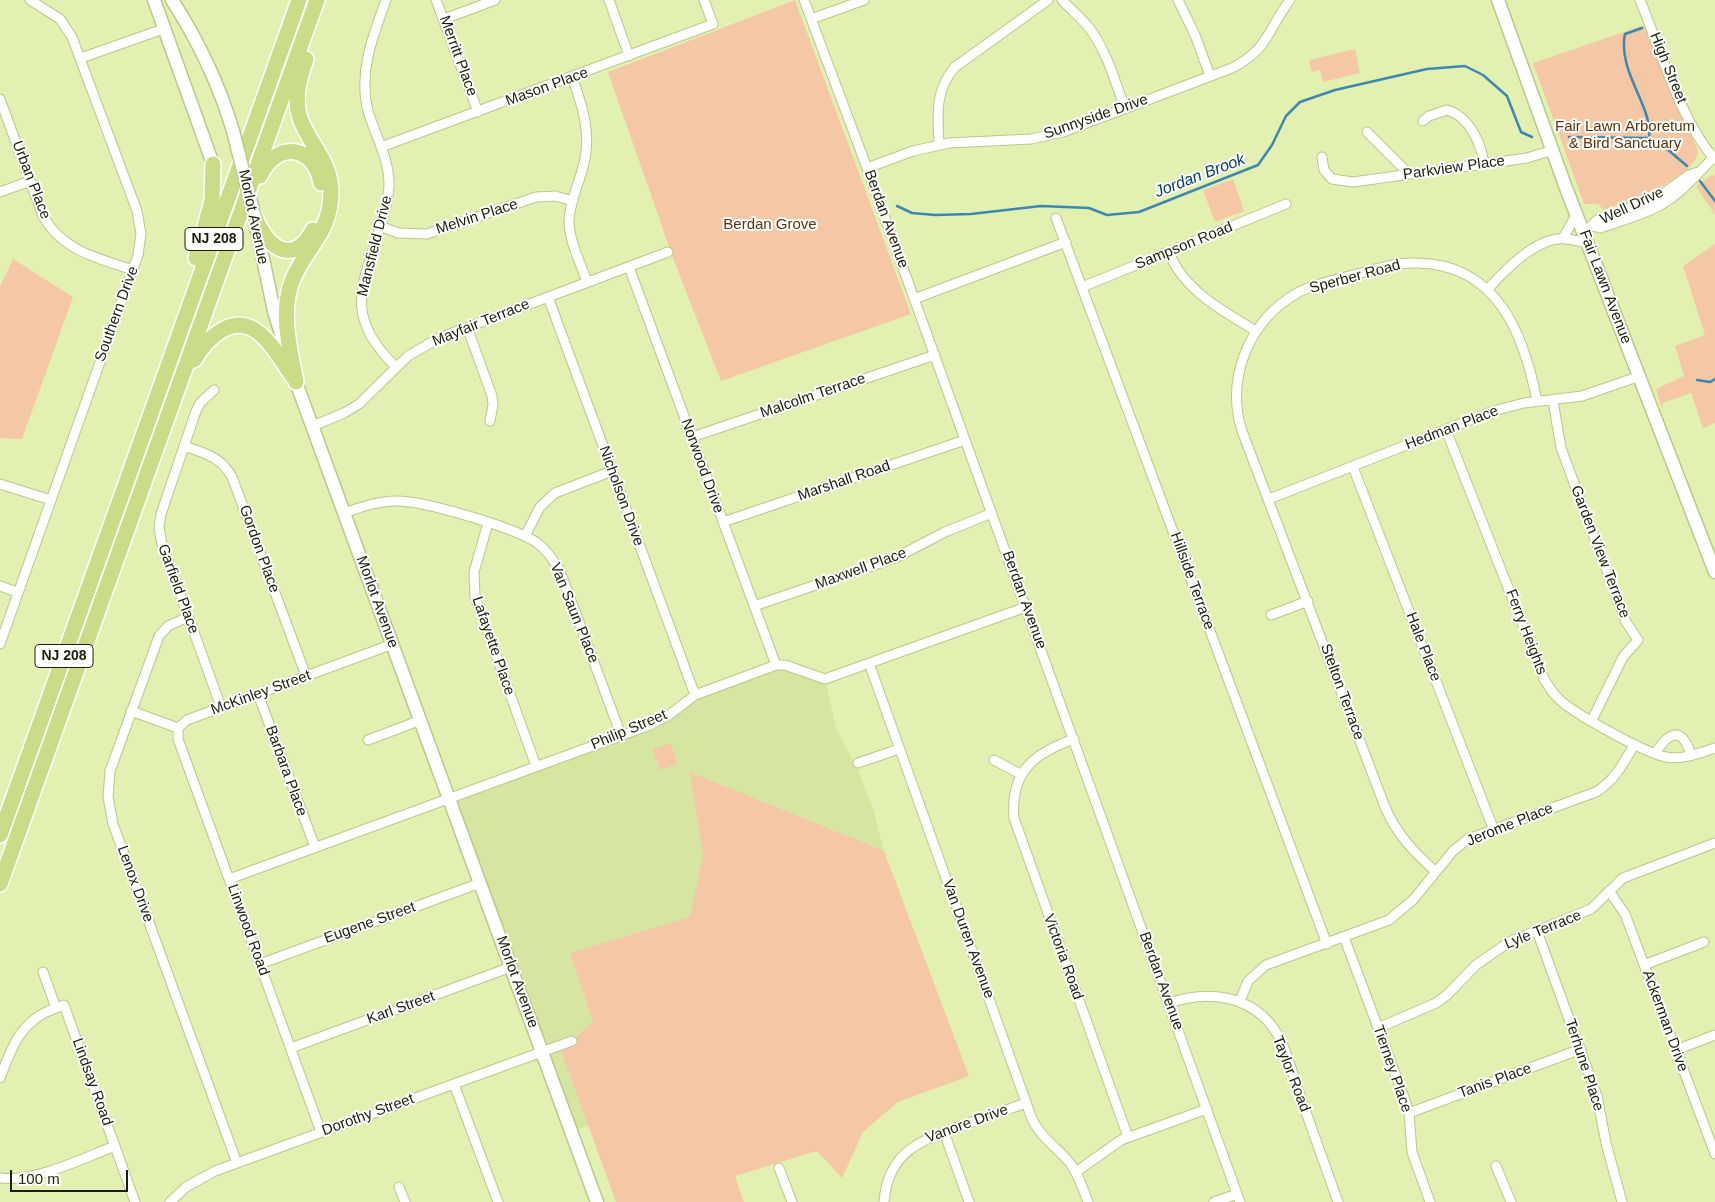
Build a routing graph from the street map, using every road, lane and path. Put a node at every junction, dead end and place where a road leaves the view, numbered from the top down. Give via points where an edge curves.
1 (30, 0) edge
2 (154, 0) edge
3 (172, 0) edge
4 (299, 0) edge
5 (317, 0) edge
6 (326, 0) edge
7 (386, 0) edge
8 (436, 0) edge
9 (494, 0) edge
10 (609, 0) edge
11 (704, 0) edge
12 (804, 0) edge
13 (864, 0) edge
14 (1048, 0) edge
15 (1062, 0) edge
16 (1178, 0) edge
17 (1290, 0) edge
18 (1499, 0) edge
19 (1640, 0) edge
20 (444, 19) junction
21 (811, 19) junction
22 (166, 28) junction
23 (629, 56) junction
24 (81, 58) junction
25 (1210, 76) junction
26 (572, 77) junction
27 (0, 99) edge
28 (1125, 109) junction
29 (478, 112) junction
30 (1423, 121) dead end
31 (1367, 132) dead end
32 (939, 145) junction
33 (381, 147) junction
34 (1554, 150) junction
35 (1322, 157) dead end
36 (1715, 157) edge
37 (213, 164) joint
38 (1484, 164) junction
39 (868, 168) junction
40 (1409, 174) junction
41 (30, 181) junction
42 (0, 192) edge
43 (573, 201) junction
44 (1286, 204) dead end
45 (254, 214) junction
46 (1577, 214) junction
47 (1056, 218) dead end
48 (380, 226) junction
49 (1588, 228) junction
50 (1563, 238) junction
51 (1066, 242) junction
52 (1588, 244) junction
53 (229, 245) junction
54 (668, 252) dead end
55 (1169, 252) junction
56 (629, 267) junction
57 (132, 270) junction
58 (587, 282) junction
59 (1082, 287) junction
60 (1487, 290) junction
61 (548, 297) junction
62 (914, 299) junction
63 (466, 327) junction
64 (1256, 331) junction
65 (934, 355) junction
66 (396, 367) junction
67 (1640, 376) junction
68 (296, 382) junction
69 (214, 390) dead end
70 (1537, 401) junction
71 (1553, 401) junction
72 (169, 414) junction
73 (490, 420) dead end
74 (313, 426) junction
75 (1446, 430) junction
76 (692, 437) junction
77 (965, 440) junction
78 (184, 446) junction
79 (1353, 467) junction
80 (612, 471) junction
81 (128, 477) junction
82 (0, 484) edge
83 (1269, 499) junction
84 (51, 500) junction
85 (344, 513) junction
86 (992, 513) junction
87 (723, 522) junction
88 (488, 523) junction
89 (525, 536) junction
90 (1715, 572) edge
91 (0, 586) edge
92 (18, 592) junction
93 (1308, 601) junction
94 (754, 606) junction
95 (1026, 607) junction
96 (1271, 615) dead end
97 (188, 617) junction
98 (0, 644) edge
99 (393, 644) junction
100 (869, 663) junction
101 (776, 665) junction
102 (306, 676) junction
103 (258, 694) junction
104 (695, 695) junction
105 (221, 707) junction
106 (131, 711) junction
107 (420, 720) junction
108 (1592, 720) junction
109 (178, 728) junction
110 (621, 735) junction
111 (1074, 739) junction
112 (368, 740) dead end
113 (1634, 745) junction
114 (1715, 748) edge
115 (899, 749) junction
116 (1655, 754) junction
117 (1691, 755) junction
118 (994, 760) dead end
119 (858, 763) dead end
120 (536, 766) junction
121 (1022, 775) junction
122 (449, 798) junction
123 (1493, 828) junction
124 (0, 835) edge
125 (1715, 843) edge
126 (315, 848) junction
127 (1436, 872) junction
128 (229, 879) junction
129 (480, 883) junction
130 (0, 884) edge
131 (1609, 891) junction
132 (1537, 931) junction
133 (1344, 937) junction
134 (1704, 942) dead end
135 (1327, 944) junction
136 (260, 964) junction
137 (1644, 965) junction
138 (511, 967) junction
139 (43, 972) dead end
140 (1240, 1001) junction
141 (1169, 1004) junction
142 (56, 1008) junction
143 (1378, 1028) junction
144 (1715, 1035) edge
145 (572, 1040) dead end
146 (291, 1048) junction
147 (1581, 1050) junction
148 (1676, 1050) junction
149 (542, 1052) junction
150 (0, 1078) edge
151 (454, 1084) junction
152 (1026, 1103) junction
153 (1206, 1109) junction
154 (1408, 1113) junction
155 (321, 1132) junction
156 (944, 1132) junction
157 (1712, 1135) edge
158 (1128, 1137) junction
159 (115, 1146) junction
160 (1715, 1154) edge
161 (237, 1163) junction
162 (1496, 1166) dead end
163 (779, 1168) dead end
164 (1076, 1172) junction
165 (0, 1178) edge
166 (399, 1187) dead end
167 (1238, 1198) edge
168 (135, 1202) edge
169 (170, 1202) edge
170 (405, 1202) edge
171 (498, 1202) edge
172 (597, 1202) edge
173 (792, 1202) edge
174 (884, 1202) edge
175 (969, 1202) edge
176 (1088, 1202) edge
177 (1214, 1202) edge
178 (1338, 1202) edge
179 (1430, 1202) edge
180 (1511, 1202) edge
181 (1622, 1202) edge

1 - 24 street, Southern Drive via 63,23
2 - 22 street via 161,23
3 - 45 street, Morlot Avenue, bridge via 204,54 221,93
4 - 81 highway, NJ 208
5 - 53 highway, NJ 208
6 - 68 highway via 298,92 299,114 324,161 331,193 325,227 293,278 288,296 287,328
7 - 33 street, Mansfield Drive via 370,46 364,77 368,112
8 - 20 street, Merritt Place
9 - 20 street
10 - 23 street
11 - 23 street, Mason Place via 713,24
12 - 21 street, Berdan Avenue
13 - 21 street
14 - 32 street via 948,75 942,84 938,103
15 - 28 street via 1097,40
16 - 25 street
17 - 25 street, Sunnyside Drive via 1256,53 1232,68
18 - 34 street, Fair Lawn Avenue
19 - 36 street, High Street via 1687,116 1698,138
20 - 29 street, Merritt Place
21 - 39 street, Berdan Avenue
22 - 24 street
22 - 37 street
23 - 26 street, Mason Place
24 - 57 street, Southern Drive via 137,211 141,234
25 - 28 street, Sunnyside Drive
26 - 29 street, Mason Place
26 - 43 street via 585,115 587,139 584,166
27 - 41 street, Urban Place
28 - 32 street, Sunnyside Drive via 1048,136 965,140
29 - 33 street, Mason Place
30 - 38 street via 1447,110 1456,114 1479,141
31 - 40 street
32 - 39 street, Sunnyside Drive
33 - 48 street, Mansfield Drive via 389,181
34 - 38 street, Parkview Place via 1527,158
34 - 46 street, Fair Lawn Avenue
35 - 40 street, Parkview Place via 1324,170 1332,179 1354,182
36 - 49 street, Well Drive via 1657,198 1598,220
37 - 81 highway via 212,202 206,228 151,395
38 - 40 street, Parkview Place
39 - 62 street, Berdan Avenue
41 - 42 street
41 - 57 street, Urban Place via 43,216 60,238 76,250
43 - 48 street, Melvin Place via 555,196 536,197 427,234 398,233
43 - 58 street via 571,234
44 - 55 street, Sampson Road
45 - 53 highway via 260,231 276,248 290,250 303,244 316,223 321,204 319,174 312,161 295,152 283,153 271,160 262,172
45 - 68 street, Morlot Avenue via 274,311
46 - 49 street, Fair Lawn Avenue
46 - 50 street
47 - 51 street, Hillside Terrace
48 - 66 street, Mansfield Drive via 363,282 361,309 372,341
49 - 52 street, Fair Lawn Avenue
50 - 52 street
50 - 60 street via 1538,246 1523,256
51 - 59 street, Hillside Terrace
51 - 62 street
52 - 67 street, Fair Lawn Avenue
53 - 72 highway, NJ 208
54 - 56 street, Mayfair Terrace
55 - 59 street, Sampson Road
55 - 64 street via 1174,267 1187,282 1222,310
56 - 58 street, Mayfair Terrace
56 - 76 street, Norwood Drive
57 - 84 street, Southern Drive
58 - 61 street, Mayfair Terrace
59 - 135 street, Hillside Terrace
60 - 64 street, Sperber Road via 1446,267 1401,263 1301,292 1277,307
60 - 70 street, Sperber Road via 1516,328 1528,358
61 - 63 street, Mayfair Terrace
61 - 80 street, Nicholson Drive
62 - 65 street, Berdan Avenue
63 - 66 street, Mayfair Terrace via 423,346
63 - 73 street via 492,396
64 - 83 street, Sperber Road via 1239,371 1236,401 1242,431
65 - 76 street, Malcolm Terrace
65 - 77 street, Berdan Avenue
66 - 74 street, Mayfair Terrace via 380,385 344,414
67 - 71 street, Hedman Place via 1582,396
67 - 90 street, Fair Lawn Avenue
68 - 72 highway via 259,333 246,326 231,326 204,343
68 - 74 street, Morlot Avenue
69 - 78 street, Garfield Place via 200,403
70 - 71 street, Hedman Place
70 - 75 street, Hedman Place via 1493,412
71 - 108 street, Garden View Terrace via 1561,448 1626,622 1638,640 1622,656
72 - 130 highway, NJ 208
74 - 85 street, Morlot Avenue
75 - 79 street, Hedman Place
75 - 108 street, Ferry Heights via 1544,679 1558,698
76 - 87 street, Norwood Drive
77 - 86 street, Berdan Avenue
77 - 87 street, Marshall Road
78 - 97 street, Garfield Place via 159,528
78 - 102 street, Gordon Place via 216,458 232,477
79 - 83 street, Hedman Place
79 - 123 street, Hale Place
80 - 89 street via 555,493 540,507
80 - 104 street, Nicholson Drive
81 - 124 highway, NJ 208
82 - 84 street
83 - 93 street, Stelton Terrace
84 - 92 street, Southern Drive
85 - 88 street, Van Saun Place via 384,502 410,502
85 - 99 street, Morlot Avenue
86 - 94 street, Maxwell Place via 945,532 895,558
86 - 95 street, Berdan Avenue
87 - 94 street, Norwood Drive
88 - 89 street, Van Saun Place
88 - 120 street, Lafayette Place via 474,572 475,597
89 - 110 street, Van Saun Place via 546,551 560,572
91 - 92 street
92 - 98 street, Southern Drive
93 - 96 street
93 - 127 street, Stelton Terrace via 1393,826
94 - 101 street, Norwood Drive
95 - 100 street
95 - 111 street, Berdan Avenue
97 - 105 street, Garfield Place
97 - 106 street, Lenox Drive via 168,626 158,636
99 - 102 street, McKinley Street
99 - 107 street, Morlot Avenue
100 - 101 street via 825,679
100 - 115 street, Van Duren Avenue
101 - 104 street, Philip Street
102 - 103 street, McKinley Street
103 - 105 street, McKinley Street
103 - 126 street, Barbara Place
104 - 110 street, Philip Street via 659,720
105 - 109 street, McKinley Street via 187,720
106 - 109 street
106 - 161 street, Lenox Drive via 110,771 110,810
107 - 112 street
107 - 122 street, Morlot Avenue
108 - 113 street, Ferry Heights
109 - 128 street, Linwood Road via 178,739
110 - 120 street, Philip Street
111 - 121 street, Victoria Road via 1044,751
111 - 141 street, Berdan Avenue
113 - 116 street, Ferry Heights
113 - 123 street, Jerome Place via 1610,783 1596,792
114 - 117 street, Ferry Heights
115 - 119 street
115 - 152 street, Van Duren Avenue
116 - 117 street, Ferry Heights via 1668,757
116 - 117 street via 1663,741 1674,735 1682,736
118 - 121 street
120 - 122 street, Philip Street
121 - 158 street, Victoria Road via 1013,806 1017,829
122 - 126 street, Philip Street
122 - 129 street, Morlot Avenue
123 - 127 street, Jerome Place via 1468,839
125 - 131 street, Lyle Terrace via 1633,873
126 - 128 street, Philip Street
127 - 133 street, Jerome Place via 1389,920
128 - 136 street, Linwood Road
129 - 136 street, Eugene Street
129 - 138 street, Morlot Avenue
131 - 132 street, Lyle Terrace via 1584,913
131 - 137 street, Ackerman Drive via 1625,914
132 - 143 street, Lyle Terrace via 1487,956 1436,1003
132 - 147 street, Terhune Place
133 - 135 street, Jerome Place
133 - 143 street, Tierney Place
134 - 137 street
135 - 140 street, Jerome Place via 1259,970 1248,981
136 - 146 street, Linwood Road
137 - 148 street, Ackerman Drive
138 - 146 street, Karl Street
138 - 149 street, Morlot Avenue
139 - 142 street, Lindsay Road
140 - 141 street, Taylor Road via 1215,996 1189,996
140 - 178 street, Taylor Road via 1264,1017 1282,1043
141 - 153 street, Berdan Avenue
142 - 150 street via 33,1019 19,1033
142 - 159 street, Lindsay Road via 64,1005
143 - 154 street, Tierney Place
144 - 148 street
145 - 149 street, Dorothy Street
146 - 155 street, Linwood Road
147 - 154 street, Tanis Place
147 - 181 street, Terhune Place via 1597,1096
148 - 157 street, Ackerman Drive
149 - 151 street, Dorothy Street
149 - 172 street, Morlot Avenue
151 - 155 street, Dorothy Street
151 - 171 street
152 - 156 street, Vanore Drive
152 - 164 street, Van Duren Avenue via 1037,1129
153 - 158 street
153 - 167 street, Berdan Avenue
154 - 179 street, Tierney Place via 1412,1152
155 - 161 street, Dorothy Street
156 - 174 street, Vanore Drive via 920,1141 903,1155 890,1176
156 - 175 street
157 - 160 street, Ackerman Drive
158 - 164 street
159 - 165 street via 39,1174
159 - 168 street, Lindsay Road
161 - 169 street, Dorothy Street via 195,1180
162 - 180 street
163 - 173 street
164 - 176 street, Van Duren Avenue
166 - 170 street
167 - 177 street

